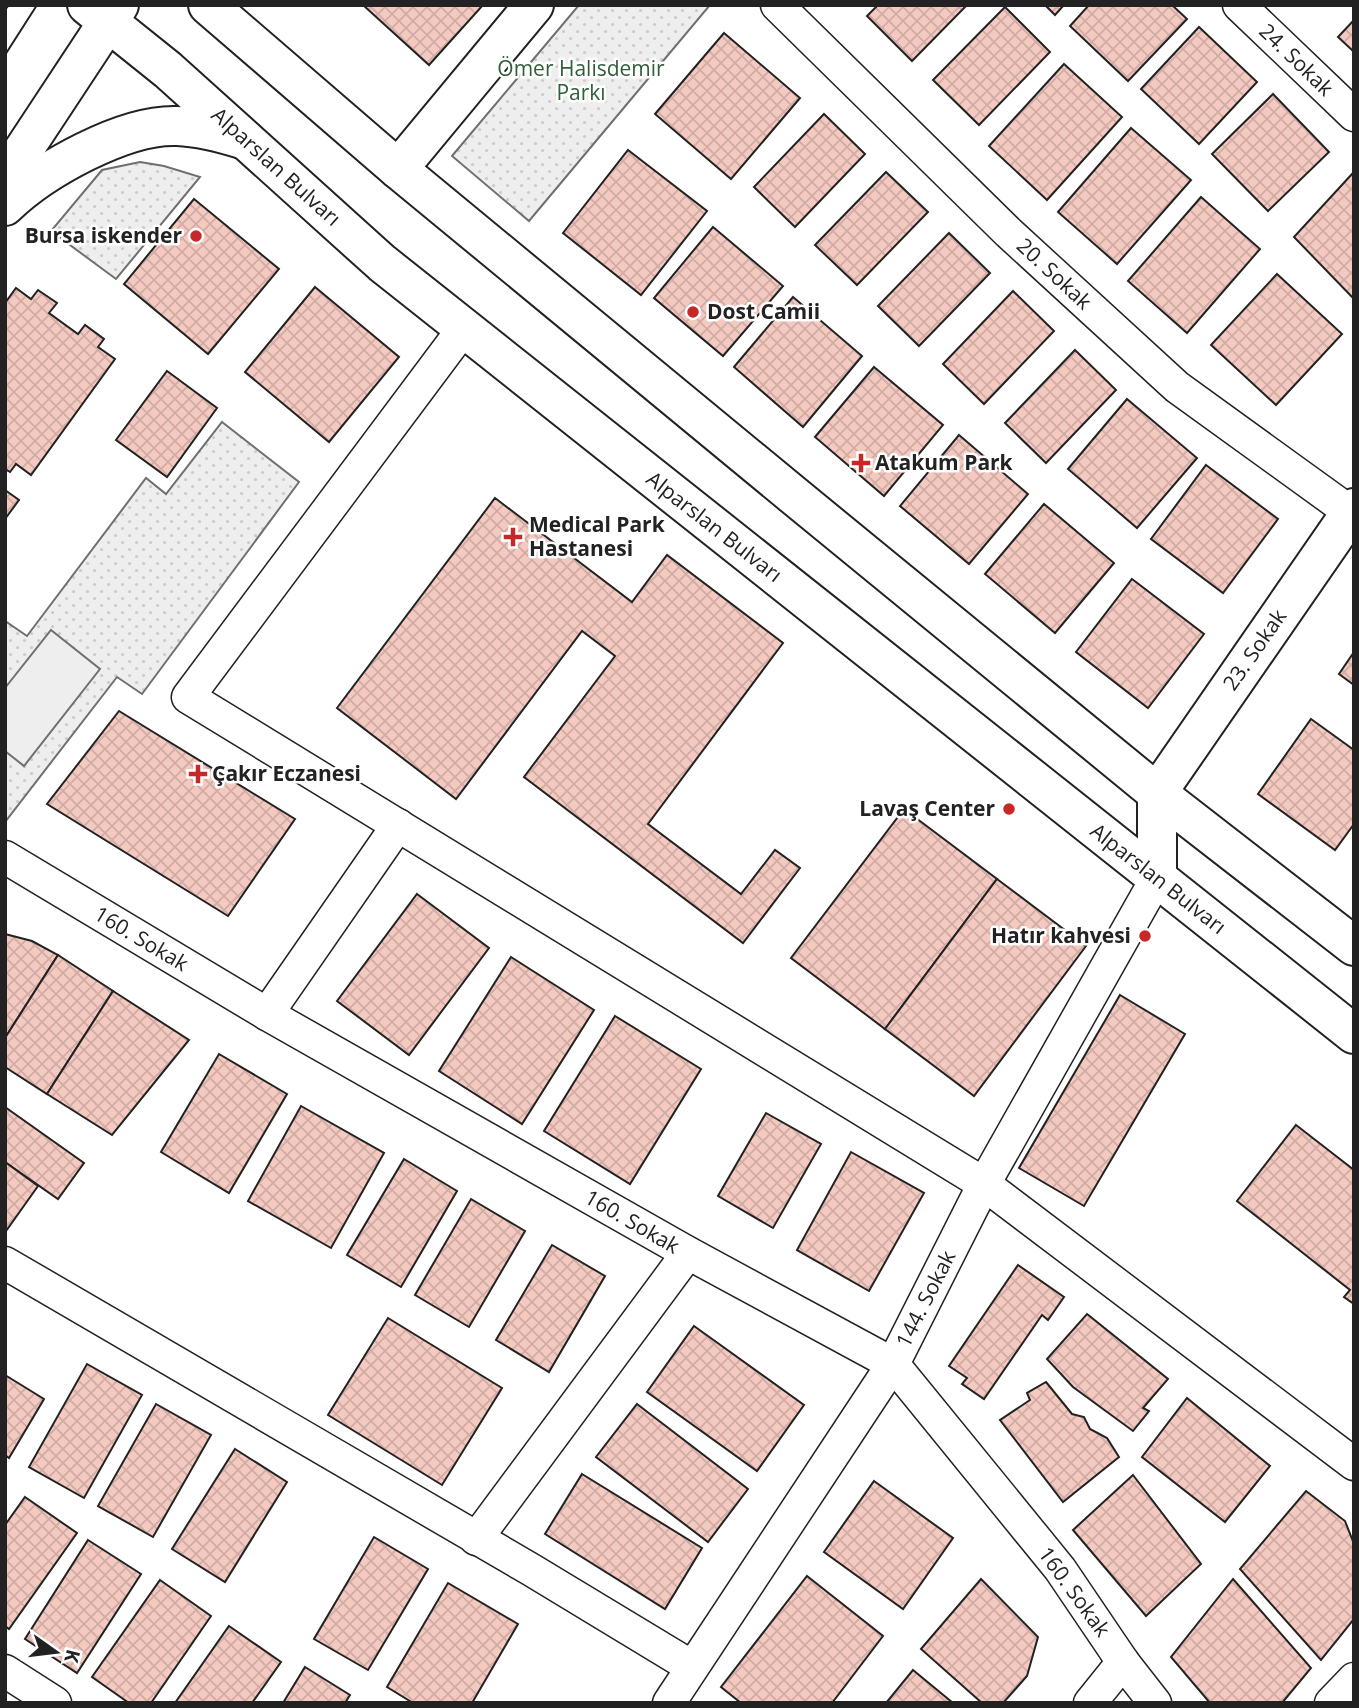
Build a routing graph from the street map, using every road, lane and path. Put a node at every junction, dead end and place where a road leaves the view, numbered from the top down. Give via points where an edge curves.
1 (208, 5) edge
2 (250, 5) edge
3 (534, 5) edge
4 (777, 5) edge
5 (1239, 5) edge
6 (105, 11) edge
7 (309, 93) junction
8 (1354, 115) edge
9 (245, 140) junction
10 (398, 169) junction
11 (5, 178) edge
12 (5, 206) edge
13 (464, 328) junction
14 (1353, 512) edge
15 (1157, 793) junction
16 (398, 825) junction
17 (5, 857) edge
18 (1157, 878) junction
19 (1354, 946) edge
20 (267, 1014) junction
21 (1354, 1034) edge
22 (984, 1184) junction
23 (688, 1253) junction
24 (5, 1263) edge
25 (893, 1364) junction
26 (1354, 1464) edge
27 (476, 1539) junction
28 (1123, 1662) junction
29 (692, 1667) junction
30 (5, 1671) edge
31 (1354, 1679) edge
32 (55, 1703) edge
33 (669, 1703) edge
34 (1090, 1703) edge
35 (1155, 1703) edge
36 (1331, 1703) edge

1 - 7 main road
2 - 7 main road
3 - 10 main road
4 - 14 street, 20. Sokak via 1009,233 1177,387
5 - 8 street, 24. Sokak
6 - 9 main road, Alparslan Bulvarı
6 - 11 main road
7 - 10 main road
9 - 12 main road via 175,126 126,135 69,160 23,188
9 - 13 main road, Alparslan Bulvarı via 382,263
10 - 15 main road
13 - 16 street via 188,697
13 - 18 main road, Alparslan Bulvarı
14 - 15 main road, 23. Sokak
15 - 18 main road
15 - 19 main road
16 - 20 street
16 - 22 street
17 - 20 street, 160. Sokak
18 - 21 main road, Alparslan Bulvarı
18 - 22 street, 144. Sokak
20 - 23 street, 160. Sokak
22 - 25 street, 144. Sokak
22 - 26 street
23 - 25 street, 160. Sokak
23 - 27 street
24 - 27 street
25 - 28 street, 160. Sokak via 1060,1570
25 - 29 street, 144. Sokak
27 - 29 street
28 - 34 street
28 - 35 street, 160. Sokak
29 - 33 street, 144. Sokak
30 - 32 street
31 - 36 street

